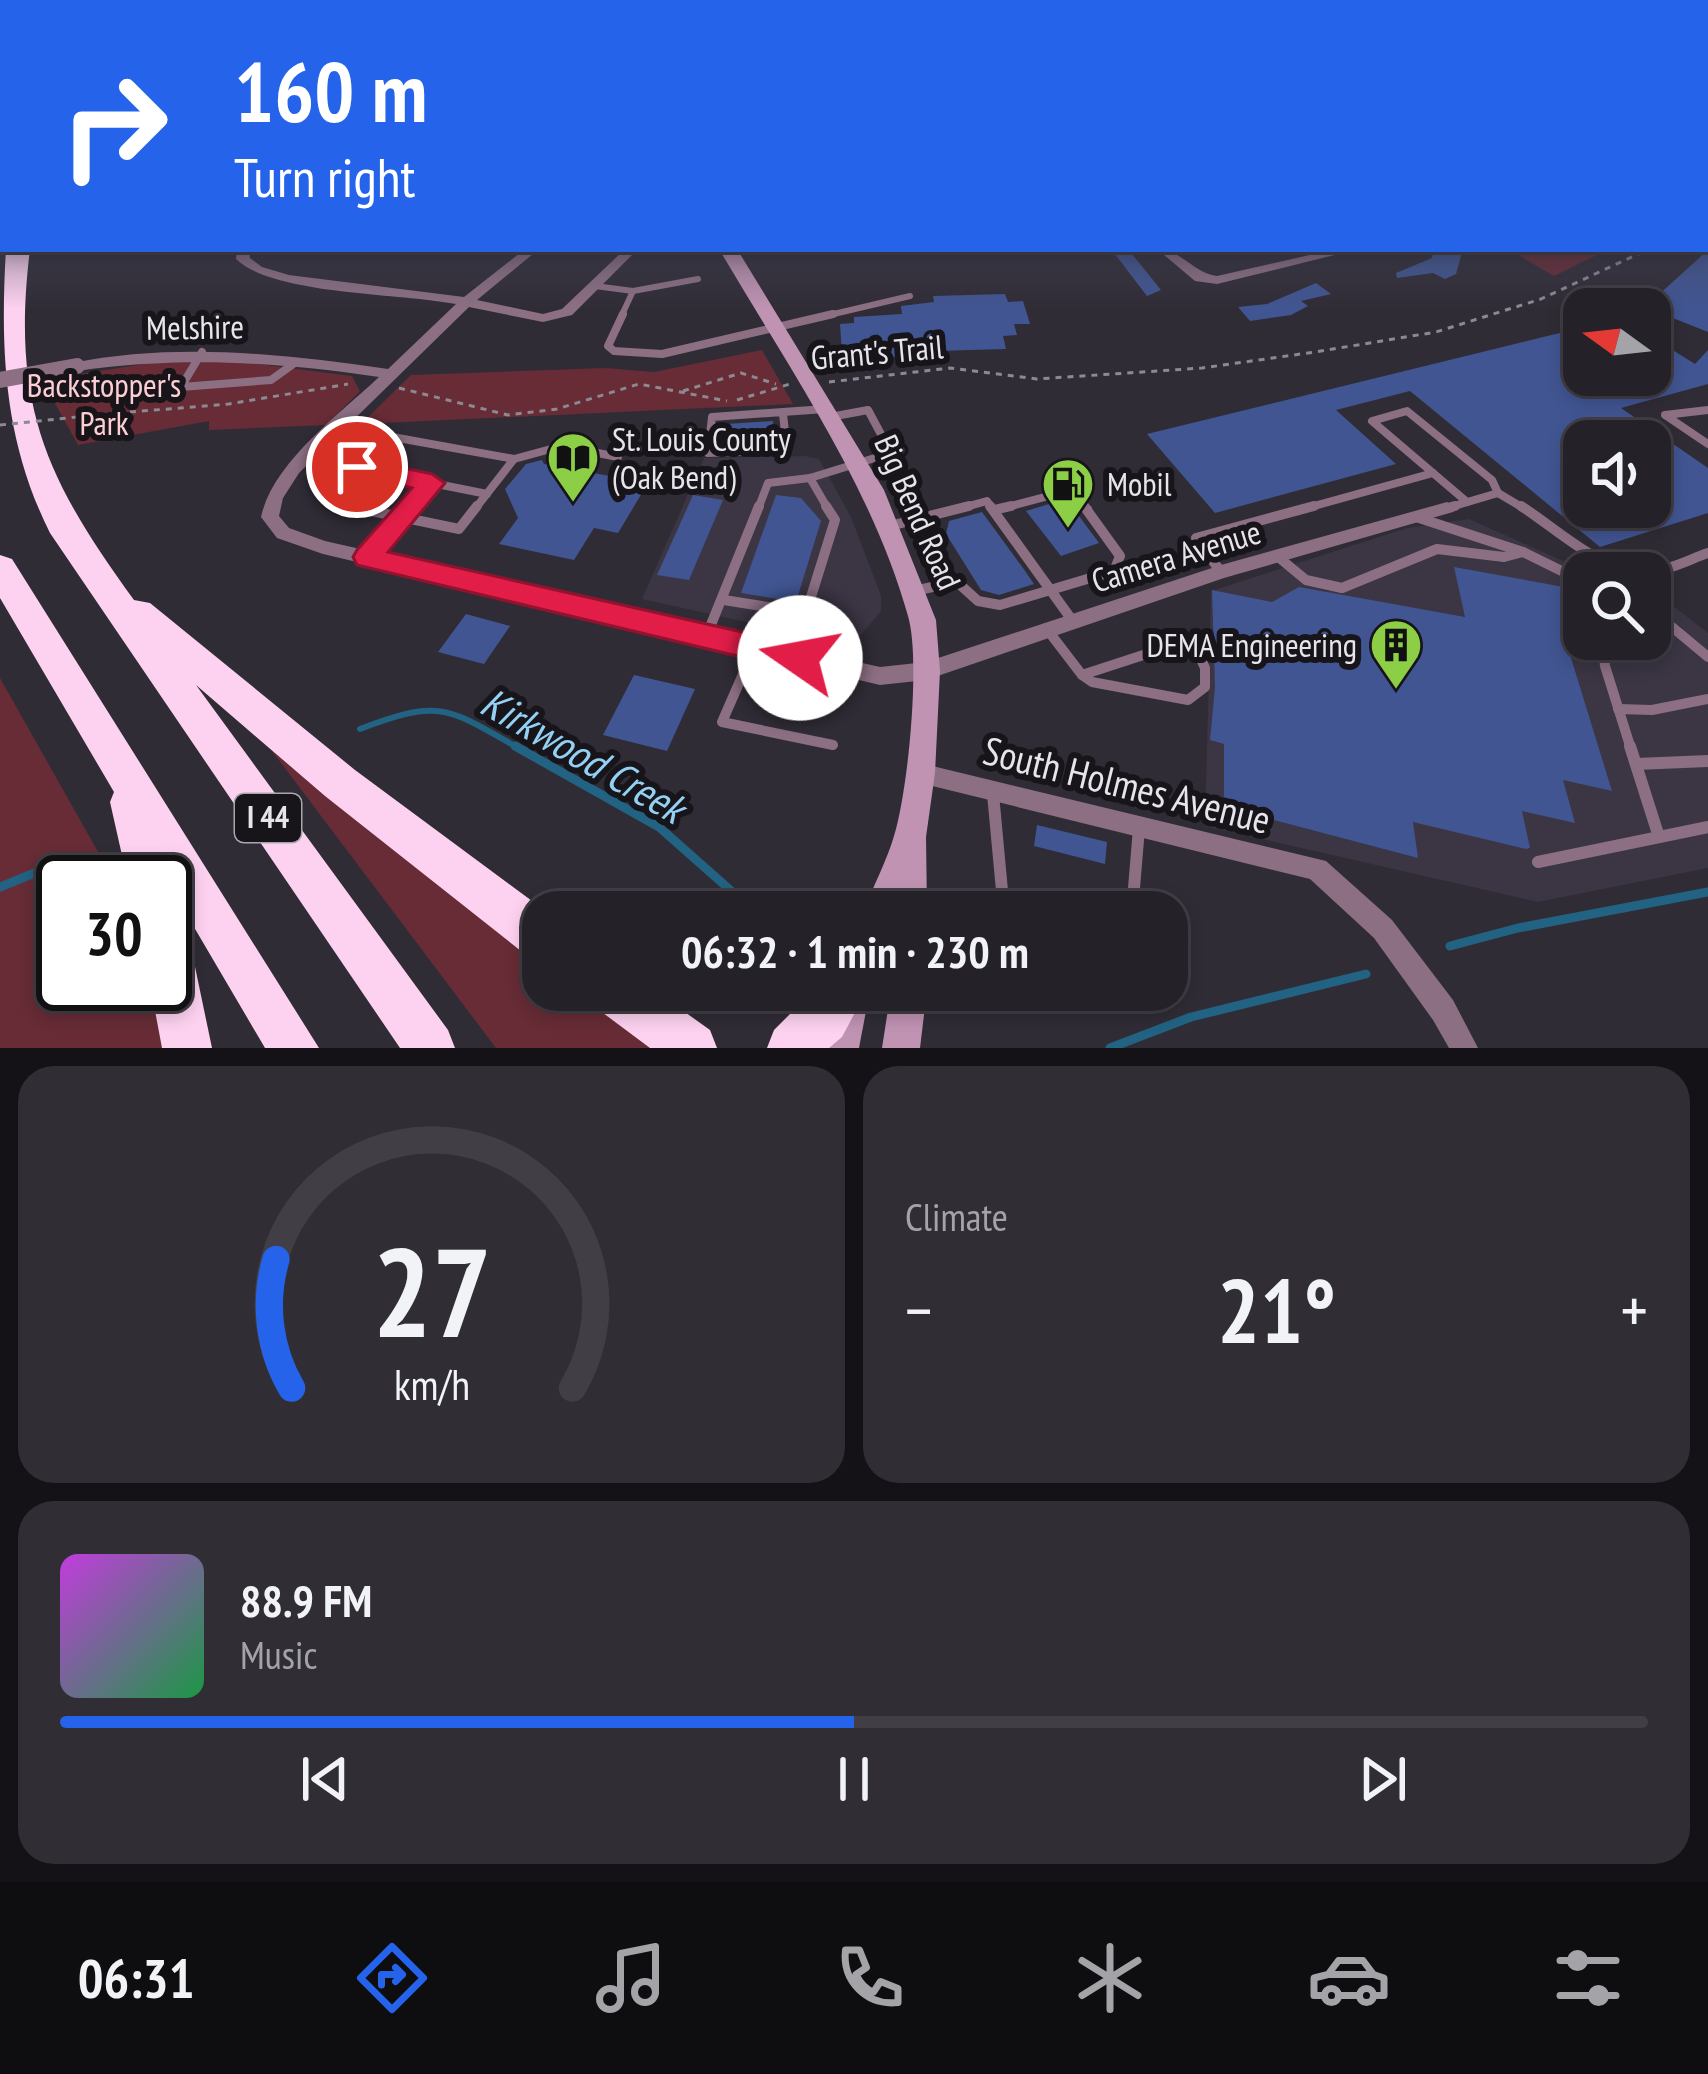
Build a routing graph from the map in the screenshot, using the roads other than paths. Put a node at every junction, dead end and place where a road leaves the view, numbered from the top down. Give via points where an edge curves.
1 (17, 252) edge
2 (243, 252) edge
3 (529, 252) edge
4 (629, 252) edge
5 (730, 252) edge
6 (1167, 252) edge
7 (1340, 252) edge
8 (698, 280) dead end
9 (595, 286) junction
10 (633, 291) junction
11 (910, 296) dead end
12 (466, 302) junction
13 (777, 328) junction
14 (202, 352) junction
15 (298, 360) junction
16 (0, 380) edge
17 (385, 380) junction
18 (1708, 410) edge
19 (828, 413) junction
20 (783, 414) junction
21 (1708, 444) edge
22 (618, 457) dead end
23 (514, 460) junction
24 (858, 466) junction
25 (357, 467) junction
26 (1433, 473) junction
27 (810, 478) junction
28 (432, 483) junction
29 (487, 494) junction
30 (1498, 494) junction
31 (1457, 505) junction
32 (994, 511) junction
33 (401, 517) junction
34 (1416, 517) junction
35 (887, 527) junction
36 (1523, 552) junction
37 (1708, 554) edge
38 (1277, 556) junction
39 (367, 557) junction
40 (0, 568) edge
41 (1221, 572) junction
42 (1563, 572) edge
43 (105, 587) junction
44 (913, 591) junction
45 (1053, 592) junction
46 (724, 600) junction
47 (806, 613) junction
48 (1072, 620) junction
49 (1671, 627) edge
50 (1046, 628) junction
51 (706, 638) junction
52 (754, 649) junction
53 (1708, 657) edge
54 (800, 658) junction
55 (1607, 660) edge
56 (926, 671) junction
57 (1081, 675) junction
58 (1708, 699) edge
59 (1618, 709) junction
60 (832, 745) dead end
61 (1708, 761) edge
62 (1636, 764) junction
63 (124, 771) junction
64 (920, 773) junction
65 (993, 788) junction
66 (1139, 825) junction
67 (1708, 826) edge
68 (910, 837) junction
69 (1659, 837) junction
70 (144, 855) edge
71 (1538, 862) dead end
72 (888, 891) edge
73 (910, 891) edge
74 (1002, 891) edge
75 (1134, 891) edge
76 (522, 922) edge
77 (180, 1011) edge
78 (641, 1011) edge
79 (831, 1011) edge
80 (845, 1011) edge
81 (906, 1011) edge
82 (188, 1048) edge
83 (294, 1048) edge
84 (430, 1048) edge
85 (692, 1048) edge
86 (792, 1048) edge
87 (839, 1048) edge
88 (901, 1048) edge
89 (1464, 1048) edge

1 - 43 highway, I 44 via 3,306 5,389 17,435
2 - 12 street via 257,270 288,279
3 - 12 street
4 - 9 street
5 - 13 main road, Big Bend Road
6 - 7 street via 1200,278 1217,280
8 - 10 lane
9 - 10 lane
9 - 12 street via 551,317
10 - 13 lane via 608,346 614,352 662,354
11 - 13 lane
12 - 17 street
13 - 19 main road, Big Bend Road
14 - 15 street, Melshire
14 - 15 lane via 181,387 271,380
14 - 16 street, Melshire, bridge
15 - 17 street, Melshire
17 - 39 street via 281,484 270,517 295,540
18 - 21 lane via 1665,415
19 - 20 lane
19 - 24 main road, Big Bend Road
19 - 24 lane via 870,411 891,452
20 - 20 lane via 712,416 708,453 788,450
22 - 23 lane via 562,446
23 - 25 lane via 387,436
23 - 29 lane
24 - 27 lane
24 - 35 main road, Big Bend Road
25 - 28 lane
25 - 33 lane via 325,501
26 - 30 lane via 1372,421 1407,411 1492,479
26 - 31 lane
26 - 41 lane via 1196,538
27 - 46 lane via 768,483
27 - 47 lane via 835,520
28 - 29 lane
28 - 33 lane
29 - 33 lane via 459,529
30 - 31 lane
30 - 37 lane via 1614,566 1652,571
31 - 34 street, Camera Avenue
32 - 35 lane via 987,501
32 - 45 lane
32 - 45 lane via 1060,493 1093,513 1120,556 1114,571
33 - 39 lane
34 - 36 lane
34 - 38 street, Camera Avenue
35 - 44 main road, Big Bend Road
36 - 38 lane via 1437,549 1342,588 1306,580
36 - 42 lane
38 - 41 street, Camera Avenue
39 - 51 street
40 - 63 highway
41 - 48 street, Camera Avenue
43 - 76 highway
43 - 84 highway, I 44
44 - 45 lane via 957,582 978,601 1000,605
44 - 56 main road, Big Bend Road
45 - 48 lane
46 - 47 lane
46 - 51 lane
47 - 54 lane
48 - 50 street, Camera Avenue
49 - 53 lane
50 - 56 street, Camera Avenue
50 - 57 lane
51 - 52 street
52 - 54 street
52 - 60 lane via 722,722
54 - 56 street via 880,676
55 - 59 lane
56 - 64 main road, Big Bend Road
57 - 57 lane via 1189,700 1205,687 1196,649 1178,644
58 - 59 lane
59 - 62 lane
61 - 62 lane
62 - 69 lane
63 - 70 highway
63 - 83 highway
64 - 65 street, South Holmes Avenue
64 - 68 main road, Big Bend Road
65 - 66 street, South Holmes Avenue
65 - 74 lane
66 - 75 lane
66 - 89 street, South Holmes Avenue via 1317,869 1383,929
67 - 69 lane
68 - 72 main road, Big Bend Road
68 - 73 main road, Big Bend Road
69 - 71 lane
77 - 82 highway
78 - 85 highway
79 - 86 highway
80 - 87 main road
81 - 88 main road

